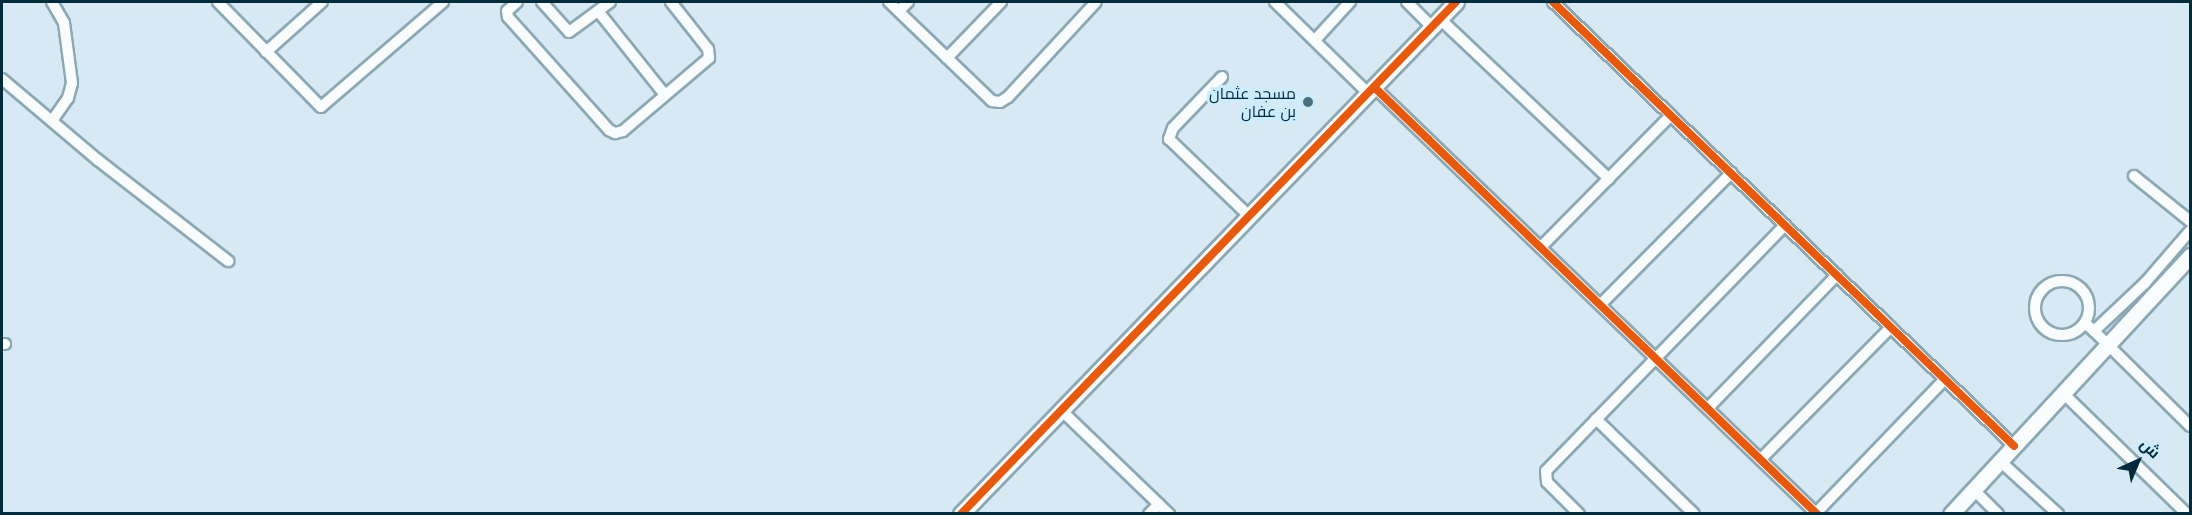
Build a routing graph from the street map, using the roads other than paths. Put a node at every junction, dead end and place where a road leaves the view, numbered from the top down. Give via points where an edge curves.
1 (52, 2) edge
2 (218, 2) edge
3 (322, 2) edge
4 (442, 2) edge
5 (516, 2) edge
6 (542, 2) edge
7 (610, 2) edge
8 (671, 2) edge
9 (889, 2) edge
10 (908, 2) edge
11 (1001, 2) edge
12 (1096, 2) edge
13 (1275, 2) edge
14 (1350, 2) edge
15 (1407, 2) edge
16 (1456, 2) edge
17 (1553, 2) edge
18 (598, 11) junction
19 (899, 11) junction
20 (1436, 22) junction
21 (1315, 40) junction
22 (266, 52) junction
23 (947, 58) junction
24 (1222, 77) dead end
25 (2, 79) edge
26 (1371, 90) junction
27 (665, 95) junction
28 (1671, 115) junction
29 (52, 121) junction
30 (1731, 173) junction
31 (2134, 176) dead end
32 (1609, 179) junction
33 (1249, 216) junction
34 (2190, 221) edge
35 (1785, 225) junction
36 (2190, 231) edge
37 (1541, 247) junction
38 (2190, 256) edge
39 (228, 261) dead end
40 (1837, 275) junction
41 (1601, 304) junction
42 (1891, 327) junction
43 (2090, 328) junction
44 (2107, 345) junction
45 (1657, 357) junction
46 (1944, 380) junction
47 (2063, 393) junction
48 (1709, 407) junction
49 (1062, 411) junction
50 (1596, 419) junction
51 (2190, 426) edge
52 (2014, 446) junction
53 (1761, 459) junction
54 (2001, 461) junction
55 (1974, 490) junction
56 (1159, 504) junction
57 (961, 513) edge
58 (1149, 513) edge
59 (1169, 513) edge
60 (1579, 513) edge
61 (1694, 513) edge
62 (1816, 513) edge
63 (1951, 513) edge
64 (1998, 513) edge
65 (2058, 513) edge
66 (2189, 513) edge

1 - 29 street via 65,28 72,82 68,98
2 - 22 street
3 - 22 street
4 - 22 street via 323,106 314,102
5 - 27 street via 507,11 508,18 611,132 623,131
6 - 18 street via 568,32
7 - 18 street
8 - 27 street via 710,56
9 - 19 street
10 - 19 street
11 - 23 street
12 - 23 street via 1000,102 992,101
13 - 21 street
14 - 21 street
15 - 20 street
16 - 20 street
17 - 28 street
18 - 27 street
19 - 23 street
20 - 26 street
20 - 32 street
21 - 26 street
24 - 33 street via 1173,128 1169,139
25 - 29 street
26 - 33 street
26 - 37 street
28 - 30 street
28 - 32 street
29 - 39 street
30 - 35 street
30 - 41 street
31 - 34 street
32 - 37 street
33 - 49 street
35 - 40 street
35 - 45 street
36 - 43 street via 2145,284
37 - 41 street
38 - 44 street
40 - 42 street
40 - 48 street
41 - 45 street
42 - 46 street
42 - 53 street
43 - 43 street via 2090,305 2081,289 2066,281 2049,284 2039,292 2033,303 2044,328 2061,335
43 - 44 street
44 - 47 street
44 - 51 street
45 - 48 street
45 - 50 street
46 - 52 street
46 - 62 street
47 - 52 street
47 - 66 street
48 - 53 street
49 - 56 street
49 - 57 street
50 - 60 street via 1544,475
50 - 61 street
52 - 54 street
53 - 62 street
54 - 55 street
54 - 65 street
55 - 63 street
55 - 64 street
56 - 58 street
56 - 59 street

